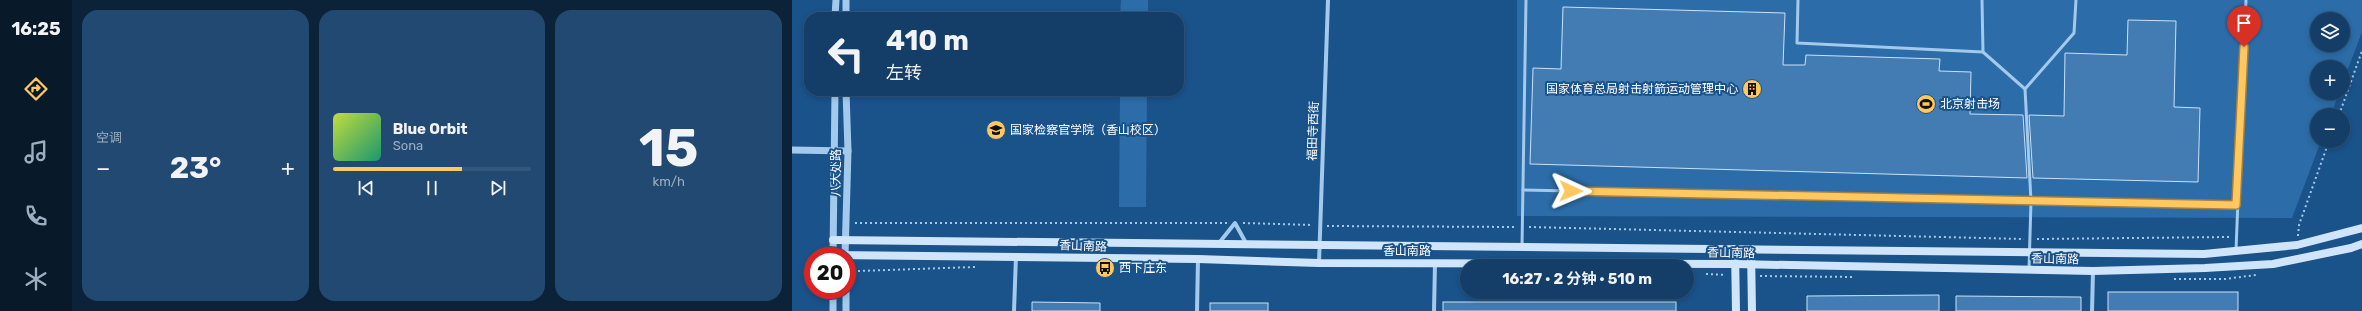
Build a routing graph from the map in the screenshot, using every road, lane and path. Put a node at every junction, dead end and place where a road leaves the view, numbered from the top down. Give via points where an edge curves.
1 (836, 0) edge
2 (846, 0) edge
3 (1328, 0) edge
4 (1526, 0) edge
5 (1798, 0) edge
6 (1982, 0) edge
7 (2076, 0) edge
8 (2246, 0) edge
9 (836, 12) edge
10 (846, 12) edge
11 (1983, 52) junction
12 (2362, 52) edge
13 (2025, 89) junction
14 (835, 96) edge
15 (846, 96) edge
16 (2342, 108) edge
17 (2326, 148) edge
18 (792, 150) edge
19 (835, 150) junction
20 (848, 151) junction
21 (1523, 190) junction
22 (2031, 201) junction
23 (2236, 205) junction
24 (846, 223) junction
25 (1235, 223) junction
26 (1320, 226) junction
27 (1522, 227) junction
28 (2362, 228) edge
29 (2236, 236) junction
30 (2030, 239) junction
31 (833, 240) junction
32 (845, 240) junction
33 (1218, 243) junction
34 (1246, 243) junction
35 (1319, 244) junction
36 (2362, 244) edge
37 (2297, 245) junction
38 (1522, 246) junction
39 (833, 247) edge
40 (845, 247) edge
41 (1735, 249) junction
42 (1752, 249) junction
43 (2030, 252) junction
44 (2236, 252) junction
45 (856, 255) edge
46 (1016, 256) junction
47 (1198, 259) junction
48 (1319, 263) junction
49 (1435, 264) junction
50 (1735, 264) junction
51 (1751, 265) junction
52 (2029, 270) junction
53 (2093, 271) junction
54 (833, 299) edge
55 (846, 299) edge
56 (833, 311) edge
57 (846, 311) edge
58 (1014, 311) edge
59 (1197, 311) edge
60 (1434, 311) edge
61 (1736, 311) edge
62 (1752, 311) edge
63 (2092, 311) edge

1 - 9 street
2 - 10 street
3 - 26 street, 福田寺西街
4 - 21 lane
5 - 11 lane via 1797,43
6 - 11 lane
7 - 13 lane via 2074,33
8 - 23 lane
11 - 13 lane
12 - 16 path
13 - 22 lane
14 - 19 street, 八大处路
15 - 20 street, 八大处路
17 - 37 path via 2299,225
18 - 19 street
19 - 20 street
19 - 31 street, 八大处路
20 - 24 street, 八大处路
21 - 22 lane
21 - 27 lane
22 - 23 lane
22 - 30 lane
23 - 29 lane
24 - 25 path, 香山南路
24 - 32 street, 八大处路
25 - 26 path, 香山南路
25 - 33 street
25 - 34 street
26 - 27 path, 香山南路
26 - 35 street, 福田寺西街
27 - 30 path, 香山南路
27 - 38 lane
28 - 37 main road, 香山南路
29 - 30 path, 香山南路
29 - 44 lane
30 - 43 lane
31 - 32 main road, 香山南路
31 - 39 street, 八大处路
32 - 33 main road, 香山南路
32 - 40 street, 八大处路
33 - 34 main road, 香山南路
34 - 35 main road, 香山南路
35 - 38 main road, 香山南路
35 - 48 street, 福田寺西街
36 - 53 main road, 香山南路 via 2273,264
37 - 44 main road, 香山南路
38 - 41 main road, 香山南路
41 - 42 main road, 香山南路
41 - 50 main road
42 - 43 main road, 香山南路
42 - 51 main road
43 - 44 main road, 香山南路
43 - 52 lane
45 - 46 main road, 香山南路
46 - 47 main road, 香山南路
46 - 58 street
47 - 48 main road, 香山南路
47 - 59 street
48 - 49 main road, 香山南路
49 - 50 main road, 香山南路
49 - 60 street
50 - 51 main road, 香山南路
50 - 61 main road
51 - 52 main road, 香山南路
51 - 62 main road
52 - 53 main road, 香山南路
53 - 63 street
54 - 56 street
55 - 57 street

